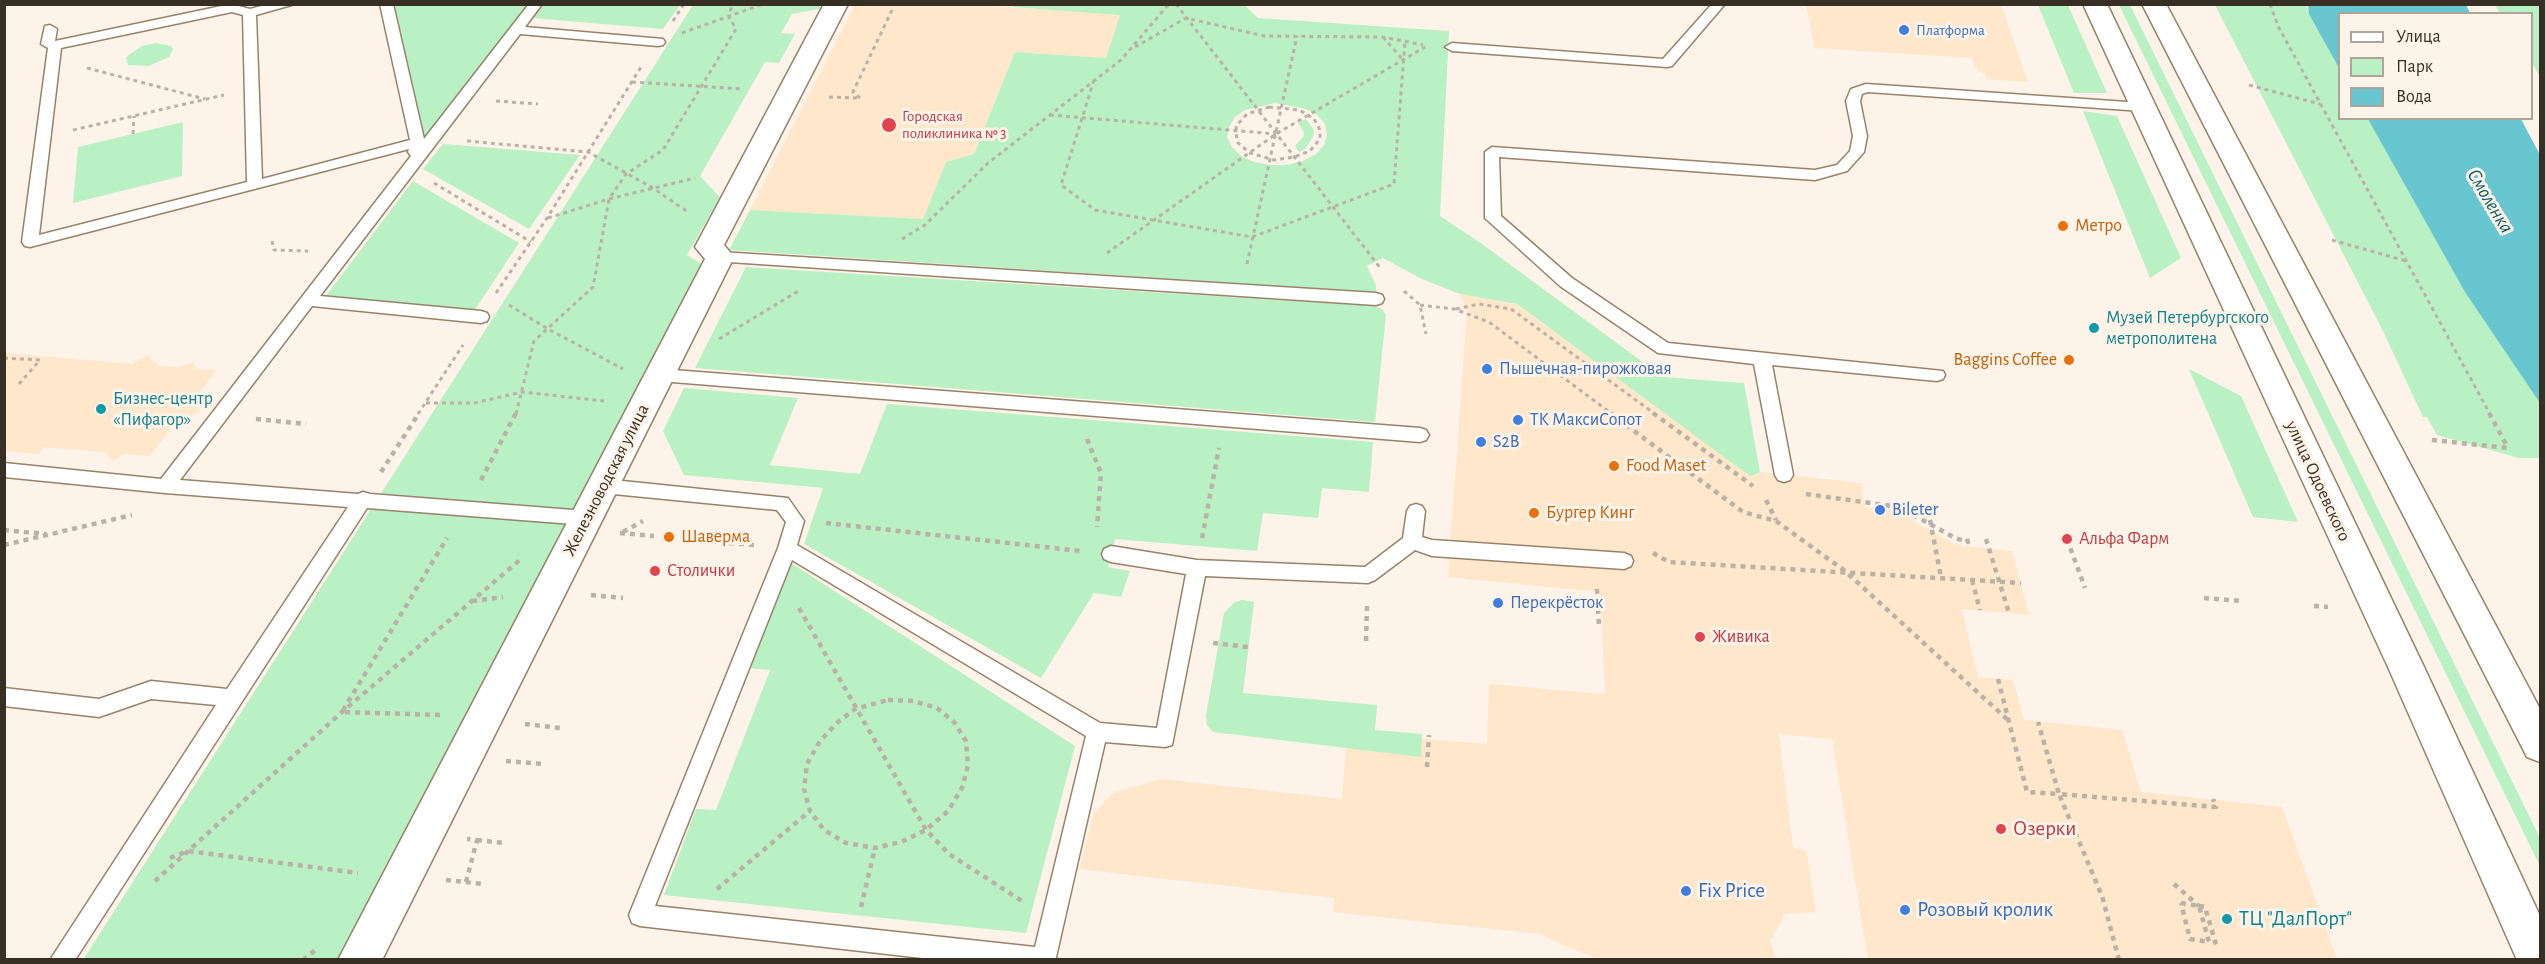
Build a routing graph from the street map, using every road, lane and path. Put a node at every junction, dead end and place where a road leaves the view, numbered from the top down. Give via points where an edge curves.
1 (288, 4) edge
2 (386, 4) edge
3 (536, 4) edge
4 (684, 4) edge
5 (732, 4) edge
6 (763, 4) edge
7 (837, 4) edge
8 (1169, 4) edge
9 (1176, 4) edge
10 (1719, 4) edge
11 (2095, 4) edge
12 (2154, 4) edge
13 (2270, 4) edge
14 (892, 10) dead end
15 (249, 13) junction
16 (729, 17) junction
17 (1186, 18) junction
18 (50, 29) dead end
19 (517, 30) junction
20 (1297, 36) junction
21 (1383, 37) junction
22 (1405, 41) junction
23 (658, 42) junction
24 (1452, 47) dead end
25 (1132, 49) junction
26 (54, 52) junction
27 (1402, 60) junction
28 (1094, 80) junction
29 (632, 82) junction
30 (2250, 85) dead end
31 (700, 86) junction
32 (252, 88) junction
33 (744, 89) dead end
34 (829, 97) dead end
35 (205, 99) junction
36 (517, 103) dead end
37 (538, 104) dead end
38 (2321, 104) junction
39 (1282, 107) junction
40 (2142, 107) junction
41 (1257, 110) junction
42 (1050, 115) junction
43 (1308, 115) junction
44 (134, 116) junction
45 (1083, 117) junction
46 (1235, 129) junction
47 (133, 134) dead end
48 (1276, 134) junction
49 (44, 138) junction
50 (433, 138) junction
51 (418, 142) junction
52 (588, 152) junction
53 (1250, 153) junction
54 (1294, 157) junction
55 (1270, 159) junction
56 (411, 168) junction
57 (626, 174) junction
58 (694, 178) dead end
59 (255, 185) junction
60 (653, 188) junction
61 (609, 199) junction
62 (1332, 207) junction
63 (691, 214) dead end
64 (547, 218) junction
65 (1154, 219) junction
66 (1252, 237) junction
67 (2332, 240) dead end
68 (531, 242) junction
69 (720, 257) junction
70 (2407, 261) junction
71 (844, 263) junction
72 (861, 265) junction
73 (1389, 276) dead end
74 (1070, 280) junction
75 (1397, 284) dead end
76 (1242, 291) junction
77 (495, 295) junction
78 (1376, 299) dead end
79 (308, 300) junction
80 (1420, 305) junction
81 (1454, 309) junction
82 (481, 317) junction
83 (548, 329) junction
84 (1426, 334) dead end
85 (4, 358) edge
86 (1762, 359) junction
87 (1937, 375) dead end
88 (19, 384) dead end
89 (652, 391) junction
90 (522, 392) junction
91 (426, 403) junction
92 (1074, 408) junction
93 (1224, 421) junction
94 (283, 422) dead end
95 (306, 424) dead end
96 (1420, 435) dead end
97 (2432, 440) dead end
98 (4, 471) edge
99 (1784, 475) dead end
100 (165, 486) junction
101 (603, 486) junction
102 (1754, 487) dead end
103 (1762, 492) dead end
104 (1805, 493) dead end
105 (363, 499) junction
106 (466, 509) junction
107 (1416, 511) dead end
108 (586, 518) junction
109 (795, 520) junction
110 (1776, 521) junction
111 (1930, 522) junction
112 (4, 530) edge
113 (50, 534) junction
114 (633, 534) dead end
115 (654, 536) dead end
116 (1966, 537) dead end
117 (1986, 539) dead end
118 (2067, 539) dead end
119 (1412, 542) junction
120 (729, 543) dead end
121 (4, 545) edge
122 (756, 545) dead end
123 (787, 548) junction
124 (1644, 548) dead end
125 (529, 552) dead end
126 (1103, 553) junction
127 (1624, 561) dead end
128 (1197, 568) junction
129 (778, 570) junction
130 (1845, 571) junction
131 (1941, 578) junction
132 (1971, 580) junction
133 (1998, 582) junction
134 (2021, 584) dead end
135 (2085, 588) dead end
136 (2204, 598) dead end
137 (2243, 601) dead end
138 (2314, 606) dead end
139 (2328, 607) dead end
140 (1980, 610) dead end
141 (2008, 613) dead end
142 (1998, 679) dead end
143 (4, 697) edge
144 (231, 698) junction
145 (855, 709) junction
146 (342, 712) junction
147 (483, 720) junction
148 (2009, 721) junction
149 (2038, 722) dead end
150 (1097, 732) junction
151 (1428, 735) dead end
152 (2541, 744) edge
153 (516, 761) dead end
154 (543, 764) dead end
155 (1427, 767) dead end
156 (2059, 794) junction
157 (2213, 799) dead end
158 (810, 811) junction
159 (926, 830) junction
160 (477, 840) dead end
161 (504, 843) dead end
162 (188, 851) junction
163 (402, 876) junction
164 (154, 882) dead end
165 (2174, 884) dead end
166 (681, 919) junction
167 (1053, 921) junction
168 (2217, 948) dead end
169 (1045, 959) edge
170 (61, 960) edge
171 (359, 960) edge
172 (2119, 960) edge
173 (2539, 960) edge

1 - 15 lane
2 - 51 lane
3 - 19 lane
4 - 23 path
5 - 16 path
6 - 16 path
7 - 69 street via 709,247
8 - 25 path
9 - 17 path
10 - 24 lane via 1667,63
11 - 40 street, улица Одоевского
12 - 152 street
13 - 38 path
14 - 34 path via 853,92 860,98
15 - 26 lane via 233,8
15 - 32 lane
16 - 23 path
16 - 31 path via 736,29
17 - 20 path via 1264,36
17 - 25 path
17 - 41 path
18 - 26 lane via 48,44
19 - 23 lane
19 - 50 lane
20 - 21 path
20 - 39 path
21 - 22 path
21 - 27 path
22 - 27 path
22 - 27 path via 1427,45
23 - 29 path
25 - 28 path
26 - 35 path
26 - 49 lane
27 - 43 path
27 - 62 path via 1394,184
28 - 42 path
28 - 45 path
29 - 31 path
29 - 52 path
30 - 38 path
31 - 33 path
31 - 57 path via 663,150
32 - 35 path
32 - 59 lane
35 - 44 path
36 - 37 path
38 - 70 path
39 - 41 path
39 - 43 path
39 - 48 path
40 - 86 lane via 1866,88 1856,92 1853,101 1860,136 1857,152 1842,168 1815,175 1492,152 1493,218 1566,282 1664,349
40 - 173 street, улица Одоевского via 2406,667
41 - 46 path via 1247,114
41 - 48 path
42 - 45 path
42 - 72 path via 988,163 926,225
43 - 48 path
43 - 54 path via 1314,118 1320,139 1310,151
44 - 47 path
44 - 49 path
45 - 46 path
45 - 65 path via 1062,185 1095,210
46 - 48 path
46 - 53 path via 1237,142
48 - 53 path
48 - 54 path
48 - 55 path
49 - 59 lane via 30,242
50 - 52 path
50 - 56 lane
51 - 56 lane
51 - 59 lane
52 - 57 path
52 - 64 path
53 - 55 path
53 - 65 path
54 - 55 path
54 - 62 path
55 - 66 path
56 - 68 path
56 - 79 lane
57 - 60 path
57 - 61 path
58 - 60 path
60 - 61 path
60 - 63 path
61 - 64 path
61 - 83 path via 593,287
62 - 66 path
62 - 73 path
64 - 68 path
65 - 66 path
65 - 74 path
66 - 76 path
67 - 70 path
68 - 77 path
69 - 71 lane
69 - 89 street, Железноводская улица
70 - 97 path via 2508,448
71 - 72 lane
71 - 89 path
72 - 74 lane
74 - 76 lane
75 - 80 path
76 - 78 lane
77 - 82 path
77 - 83 path
79 - 82 lane
79 - 100 lane
80 - 81 path
80 - 84 path
81 - 102 path via 1479,304 1511,309
81 - 110 path via 1489,322 1743,512
82 - 91 path
83 - 89 path via 637,377
83 - 90 path via 534,341
85 - 88 path via 40,360
86 - 87 lane
86 - 99 lane
89 - 90 path
89 - 92 lane
89 - 101 street, Железноводская улица
90 - 91 path via 474,403
90 - 106 path via 514,420
91 - 105 path
92 - 93 lane
92 - 126 path via 1101,473
93 - 96 lane
93 - 128 path
94 - 95 path
98 - 100 lane
100 - 105 lane
100 - 113 path via 146,511
101 - 108 street, Железноводская улица
101 - 109 lane via 783,503
103 - 110 path
104 - 111 path via 1899,507
105 - 106 lane
105 - 144 lane
106 - 108 lane
106 - 146 path
107 - 119 lane
108 - 147 street, Железноводская улица
109 - 123 lane
109 - 126 path
110 - 130 path
111 - 116 path via 1968,542
111 - 131 path
112 - 113 path
113 - 121 path
114 - 115 path
117 - 133 path
118 - 135 path
119 - 127 lane via 1432,548
119 - 128 lane via 1368,575
120 - 122 path
123 - 129 lane
123 - 150 lane
124 - 130 path via 1669,562
125 - 146 path
126 - 128 lane
128 - 150 lane via 1165,738
129 - 145 path
129 - 166 lane via 640,915
130 - 131 path
130 - 148 path
131 - 132 path
132 - 133 path
132 - 140 path
133 - 134 path
133 - 141 path
136 - 137 path
138 - 139 path
142 - 148 path
143 - 144 lane via 99,708 151,690
144 - 170 lane
145 - 158 path via 820,741 807,764 804,789
145 - 159 path
145 - 159 path via 888,700 914,701 937,708 954,722 966,741 968,765 962,788 948,811
146 - 147 path
146 - 162 path
147 - 163 street, Железноводская улица
148 - 156 path via 2027,792
149 - 156 path
150 - 167 lane
151 - 155 path
153 - 154 path
156 - 157 path via 2216,807
156 - 172 path via 2102,896
158 - 159 path via 824,830 846,843 875,848
158 - 166 path
159 - 167 path via 949,854
160 - 161 path
162 - 163 path
162 - 164 path
163 - 171 street, Железноводская улица
165 - 168 path via 2198,903 2201,913 2204,922 2210,942 2190,939 2181,903 2197,906 2205,907
166 - 169 lane
167 - 169 lane

